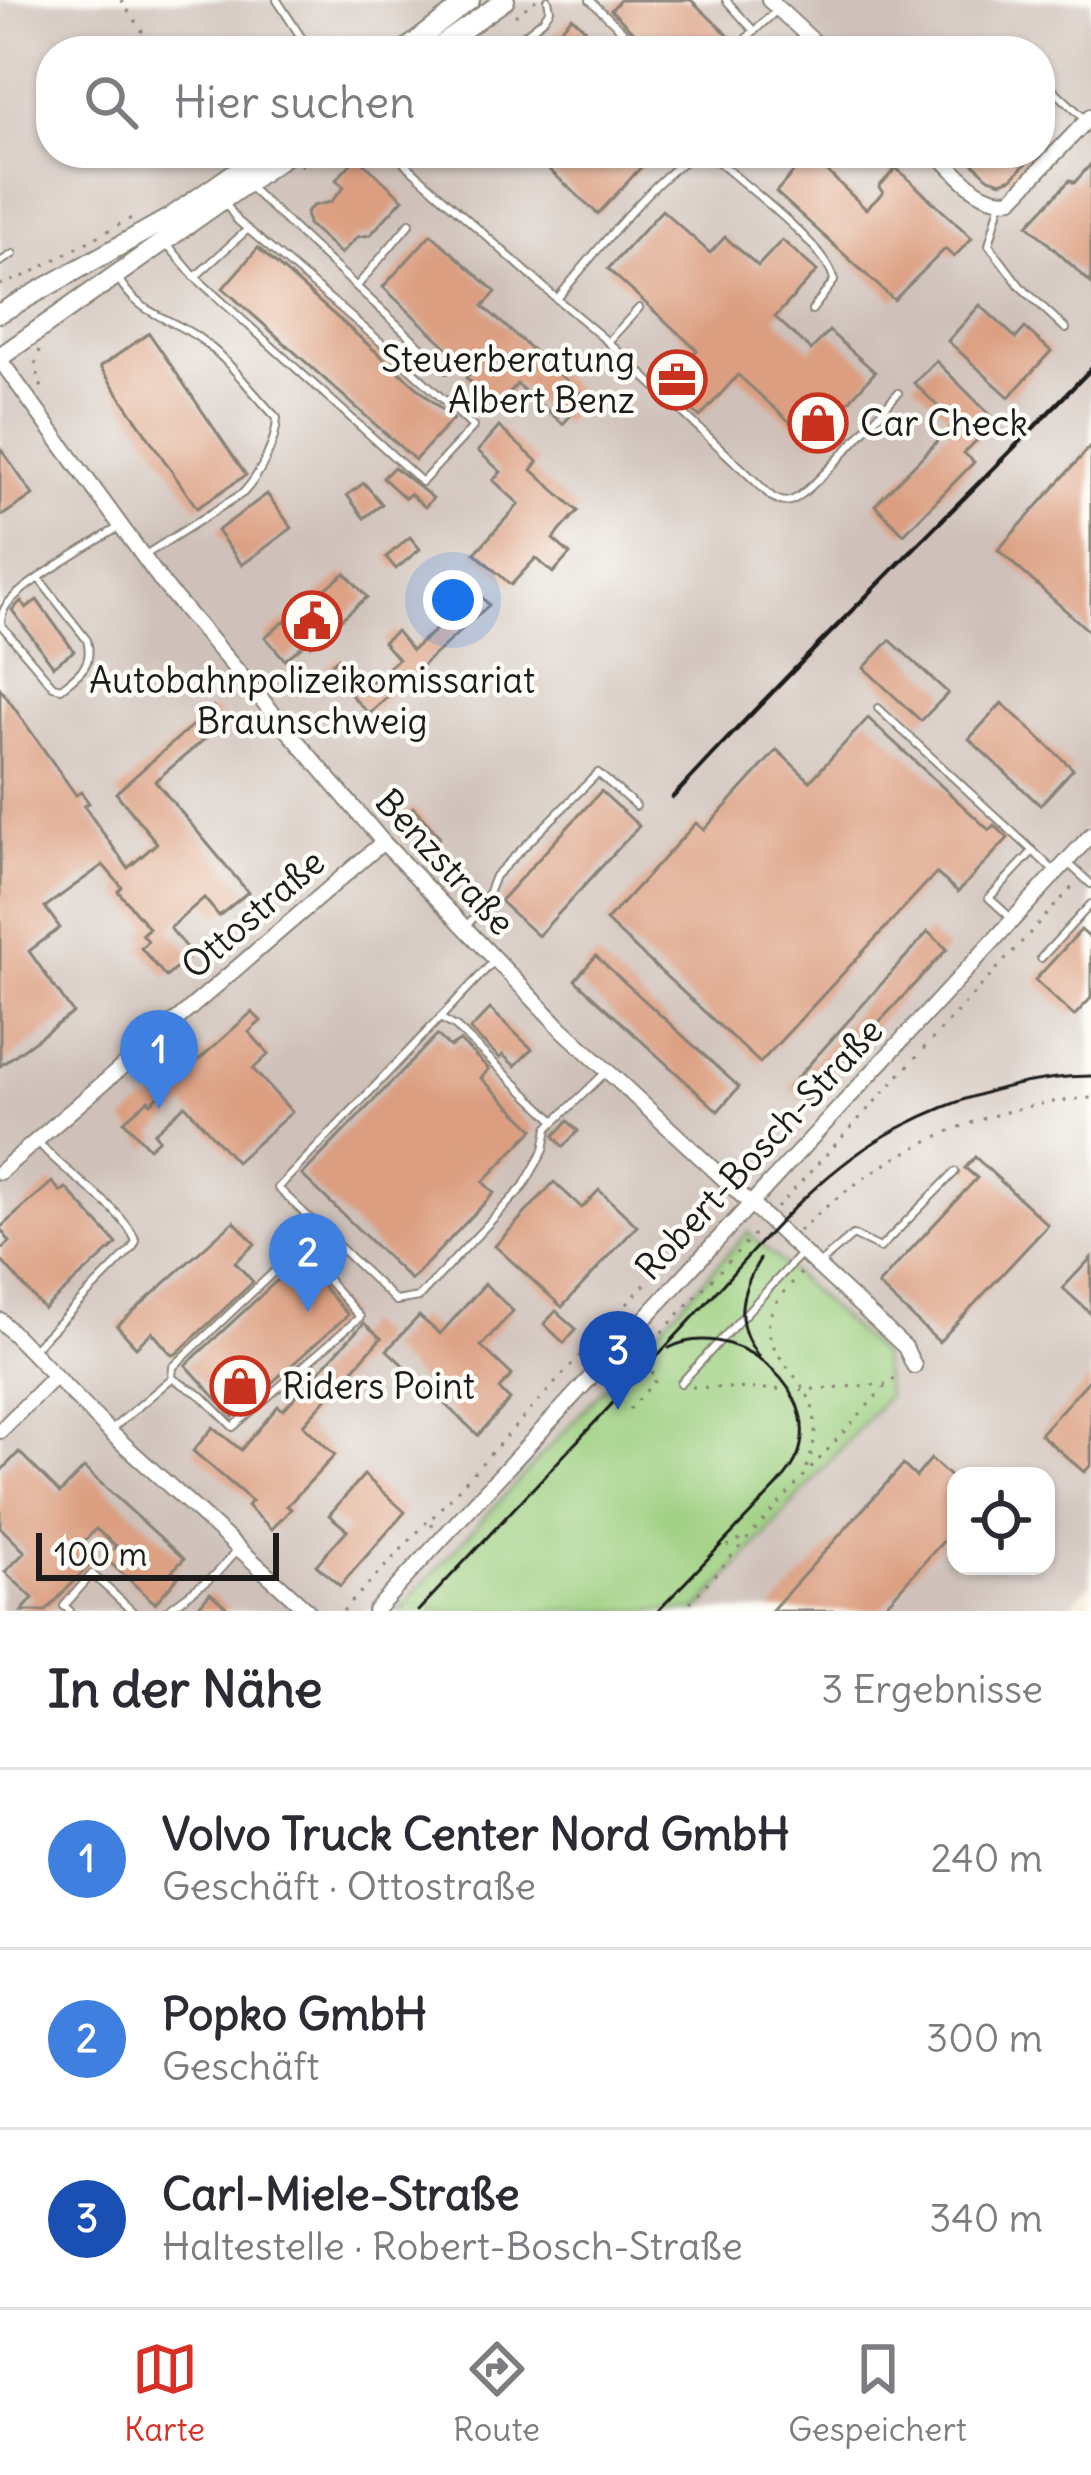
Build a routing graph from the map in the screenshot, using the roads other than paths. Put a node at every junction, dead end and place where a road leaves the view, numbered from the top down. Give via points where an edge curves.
1 (277, 0) edge
2 (470, 0) edge
3 (506, 0) edge
4 (548, 0) edge
5 (726, 0) edge
6 (592, 1) edge
7 (774, 4) edge
8 (754, 31) junction
9 (300, 36) edge
10 (423, 36) edge
11 (454, 36) edge
12 (523, 36) edge
13 (628, 36) edge
14 (749, 36) edge
15 (808, 36) edge
16 (1055, 90) edge
17 (1089, 118) edge
18 (1055, 155) edge
19 (242, 168) edge
20 (267, 168) edge
21 (410, 168) edge
22 (677, 168) edge
23 (725, 168) edge
24 (953, 168) edge
25 (1043, 168) edge
26 (245, 183) junction
27 (223, 200) junction
28 (1001, 201) junction
29 (410, 223) dead end
30 (248, 229) junction
31 (165, 241) junction
32 (13, 254) dead end
33 (0, 262) edge
34 (116, 275) junction
35 (195, 277) junction
36 (358, 286) junction
37 (557, 299) junction
38 (639, 308) dead end
39 (812, 310) dead end
40 (0, 313) edge
41 (1066, 329) dead end
42 (608, 342) junction
43 (0, 359) edge
44 (446, 370) dead end
45 (898, 393) dead end
46 (119, 527) junction
47 (142, 557) junction
48 (40, 580) junction
49 (878, 708) dead end
50 (636, 806) dead end
51 (1091, 835) edge
52 (383, 842) junction
53 (1033, 851) junction
54 (1061, 867) junction
55 (1091, 884) edge
56 (1091, 904) edge
57 (1012, 919) junction
58 (464, 927) junction
59 (1041, 958) dead end
60 (495, 959) junction
61 (440, 1018) junction
62 (607, 1071) junction
63 (554, 1120) junction
64 (37, 1141) junction
65 (0, 1172) edge
66 (955, 1172) dead end
67 (749, 1203) junction
68 (810, 1260) junction
69 (0, 1320) edge
70 (30, 1352) junction
71 (914, 1366) road end
72 (54, 1377) junction
73 (172, 1378) junction
74 (683, 1385) road end
75 (0, 1431) edge
76 (109, 1431) junction
77 (238, 1550) junction
78 (70, 1611) edge
79 (132, 1611) edge
80 (166, 1611) edge
81 (308, 1611) edge
82 (375, 1611) edge

1 - 9 lane
2 - 10 main road
3 - 11 main road
4 - 12 lane via 550,10
5 - 8 lane
6 - 13 lane
7 - 8 lane
7 - 15 street
8 - 14 lane
16 - 17 lane
17 - 18 street
19 - 40 main road via 171,218
20 - 26 main road
21 - 37 lane
22 - 37 lane
23 - 39 lane via 833,271
24 - 28 street
25 - 28 street
26 - 27 main road
26 - 36 lane
27 - 30 lane
27 - 31 main road
28 - 41 lane via 989,245
29 - 36 lane
30 - 35 lane
30 - 35 lane via 473,427 422,482
31 - 34 main road
31 - 35 lane
32 - 33 lane
34 - 43 main road
34 - 47 lane via 154,317 202,340 277,418 254,482
36 - 44 lane
37 - 42 lane
38 - 42 lane
42 - 45 lane via 783,502 812,486
43 - 46 street, Benzstraße
46 - 47 street, Benzstraße
46 - 48 lane
47 - 52 street, Benzstraße
48 - 48 lane via 9,602 1,625 61,688 83,671 90,652
49 - 53 lane
50 - 58 lane via 598,773 495,876 482,909
51 - 54 street, Robert-Bosch-Straße
52 - 58 street, Benzstraße
52 - 64 street, Ottostraße
53 - 54 lane
53 - 57 lane via 989,898
54 - 55 lane
54 - 57 street, Robert-Bosch-Straße
56 - 59 lane
57 - 67 street, Robert-Bosch-Straße
58 - 60 street, Benzstraße
60 - 61 lane
60 - 62 street, Benzstraße
61 - 63 lane
61 - 63 lane via 278,1188 396,1301 419,1297 524,1187
62 - 63 lane
62 - 67 street, Benzstraße
64 - 65 street, Ottostraße
64 - 70 lane via 136,1241
66 - 68 lane via 880,1248 853,1235
67 - 68 street, Benzstraße
67 - 82 street, Robert-Bosch-Straße
68 - 71 street, Benzstraße via 905,1346
68 - 74 lane
69 - 70 street
70 - 72 street
72 - 75 street
72 - 76 street
73 - 73 lane via 233,1427 360,1316 299,1248 173,1367
73 - 76 lane
76 - 77 street
77 - 80 lane
77 - 81 street
78 - 79 lane via 64,1606 92,1574

